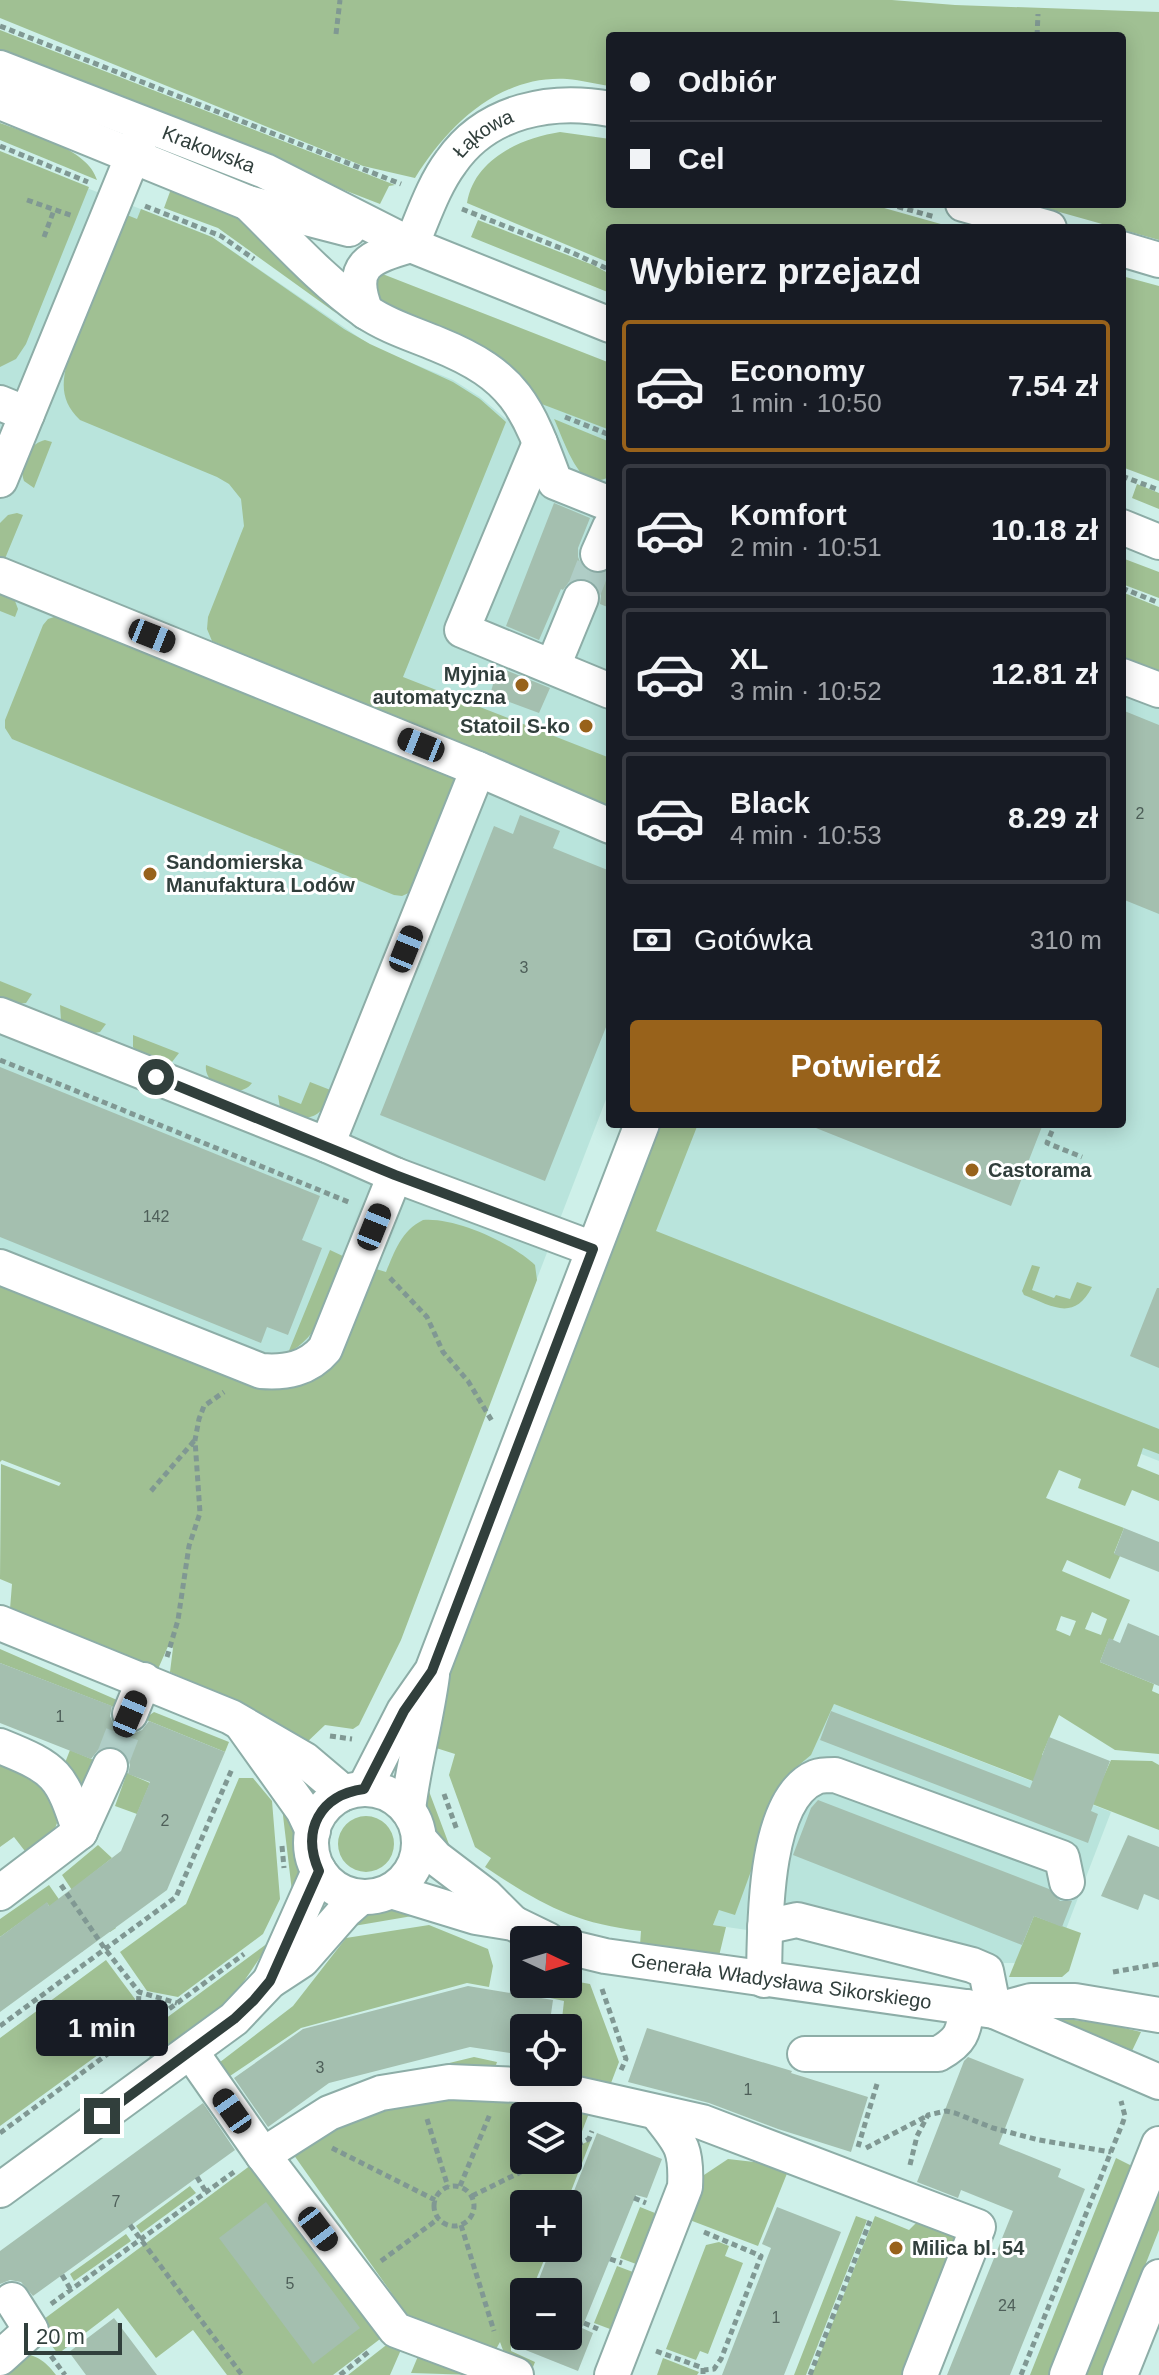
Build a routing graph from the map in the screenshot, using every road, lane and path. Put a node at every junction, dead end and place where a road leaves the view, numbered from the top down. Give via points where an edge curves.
1 (340, 0) edge
2 (1038, 14) dead end
3 (0, 26) edge
4 (1037, 32) edge
5 (336, 34) dead end
6 (0, 68) edge
7 (0, 102) edge
8 (606, 109) edge
9 (146, 125) junction
10 (0, 146) edge
11 (132, 156) junction
12 (116, 196) junction
13 (433, 197) junction
14 (27, 200) dead end
15 (248, 203) junction
16 (977, 208) edge
17 (54, 210) junction
18 (81, 219) dead end
19 (1035, 224) edge
20 (44, 237) dead end
21 (411, 245) junction
22 (1126, 250) edge
23 (1159, 260) edge
24 (256, 261) dead end
25 (606, 268) edge
26 (366, 312) junction
27 (606, 323) edge
28 (14, 408) edge
29 (540, 443) junction
30 (1126, 478) edge
31 (0, 480) edge
32 (1159, 490) edge
33 (606, 502) edge
34 (1126, 529) edge
35 (1159, 542) edge
36 (0, 575) edge
37 (1126, 590) edge
38 (581, 598) tunnel mouth
39 (1159, 603) edge
40 (553, 666) junction
41 (1126, 678) edge
42 (606, 689) edge
43 (1159, 690) edge
44 (478, 769) junction
45 (606, 824) edge
46 (0, 1015) edge
47 (0, 1060) edge
48 (640, 1128) edge
49 (1052, 1131) dead end
50 (327, 1145) junction
51 (1082, 1157) dead end
52 (395, 1175) junction
53 (355, 1205) dead end
54 (593, 1249) junction
55 (363, 1254) junction
56 (0, 1267) edge
57 (230, 1388) dead end
58 (494, 1427) dead end
59 (195, 1440) junction
60 (151, 1491) dead end
61 (0, 1623) edge
62 (432, 1671) junction
63 (149, 1683) junction
64 (130, 1714) tunnel mouth
65 (241, 1723) junction
66 (0, 1746) edge
67 (110, 1766) tunnel mouth
68 (233, 1768) dead end
69 (443, 1790) dead end
70 (354, 1791) junction
71 (414, 1824) junction
72 (80, 1832) junction
73 (297, 1836) junction
74 (462, 1843) dead end
75 (44, 1862) junction
76 (284, 1870) dead end
77 (319, 1871) junction
78 (1067, 1882) dead end
79 (0, 1893) edge
80 (376, 1894) junction
81 (513, 1923) junction
82 (519, 1926) edge
83 (765, 1927) junction
84 (105, 1949) junction
85 (582, 1950) edge
86 (245, 1953) dead end
87 (764, 1980) junction
88 (270, 1981) junction
89 (602, 1984) dead end
90 (139, 1992) junction
91 (177, 2003) junction
92 (980, 2009) junction
93 (1159, 2015) edge
94 (0, 2026) edge
95 (137, 2033) junction
96 (191, 2052) junction
97 (805, 2054) dead end
98 (1159, 2082) edge
99 (1122, 2103) dead end
100 (602, 2112) junction
101 (490, 2113) dead end
102 (657, 2113) junction
103 (928, 2115) junction
104 (427, 2118) dead end
105 (864, 2126) dead end
106 (0, 2133) edge
107 (747, 2140) junction
108 (582, 2142) edge
109 (1159, 2144) edge
110 (331, 2148) dead end
111 (1111, 2152) junction
112 (252, 2160) junction
113 (517, 2174) edge
114 (197, 2177) dead end
115 (460, 2186) junction
116 (448, 2187) junction
117 (685, 2187) junction
118 (0, 2190) edge
119 (206, 2192) junction
120 (472, 2196) junction
121 (896, 2196) junction
122 (435, 2200) junction
123 (438, 2219) junction
124 (672, 2219) junction
125 (130, 2225) dead end
126 (461, 2225) junction
127 (140, 2240) junction
128 (376, 2264) dead end
129 (62, 2275) dead end
130 (1159, 2277) edge
131 (71, 2290) junction
132 (19, 2311) joint
133 (0, 2358) edge
134 (54, 2361) dead end
135 (704, 2370) dead end
136 (511, 2373) edge
137 (65, 2375) edge
138 (242, 2375) edge
139 (612, 2375) edge
140 (810, 2375) edge
141 (920, 2375) edge
142 (1021, 2375) edge
143 (1067, 2375) edge
144 (1120, 2375) edge

1 - 5 path
2 - 4 path
3 - 13 path
6 - 9 street, Krakowska
7 - 11 street, Krakowska
8 - 13 street, Łąkowa via 567,104 503,119 451,160
9 - 11 street
9 - 21 street, Krakowska via 265,171
10 - 12 path
11 - 12 street
11 - 15 street, Krakowska
12 - 24 path via 209,230
12 - 28 street
13 - 21 street, Łąkowa
13 - 25 path
14 - 17 path
15 - 21 street, Krakowska
15 - 26 street
16 - 19 street
17 - 18 path
17 - 20 path
21 - 26 street via 369,261 360,273 358,291
21 - 27 street, Krakowska
22 - 23 street
26 - 29 street via 458,353 501,379 527,410
28 - 31 street
29 - 33 street via 555,482
29 - 40 street via 462,630
30 - 32 path
34 - 35 street
36 - 44 street
37 - 39 path
38 - 40 street
40 - 42 street
41 - 43 street
44 - 45 street
44 - 50 street
46 - 50 street
47 - 53 path
48 - 54 street
49 - 51 path via 1047,1143
50 - 52 street
52 - 54 street
52 - 55 street
54 - 62 street
55 - 56 street via 325,1349 310,1363 278,1372 261,1371
55 - 58 path via 380,1256 383,1274 422,1311
57 - 59 path via 204,1406
59 - 60 path
59 - 63 path via 200,1513 173,1639
61 - 63 street
62 - 70 street
62 - 71 street via 411,1786
63 - 64 street
63 - 65 street
65 - 70 street
65 - 73 street via 303,1810
66 - 72 street via 48,1768 70,1802
67 - 72 street
68 - 84 path via 176,1897
69 - 74 path
70 - 71 street via 384,1792
70 - 73 street
71 - 80 street via 419,1849 413,1869
71 - 81 street via 436,1858
72 - 75 street
73 - 76 path
73 - 77 street via 312,1852
75 - 79 street
75 - 84 path
77 - 80 street via 332,1886
77 - 88 street
78 - 83 street via 1062,1858 835,1775 817,1776 798,1790 785,1813 766,1891
80 - 81 street
80 - 88 street via 345,1911 302,1960
81 - 82 street
83 - 87 street
83 - 92 street via 797,1920 972,1965 986,1971
84 - 90 path
84 - 94 path
85 - 87 street, Generała Władysława Sikorskiego
86 - 91 path
87 - 92 street, Generała Władysława Sikorskiego
88 - 96 street via 234,2019
89 - 100 path via 626,2059
90 - 91 path
90 - 95 path
91 - 95 path
92 - 93 street, Generała Władysława Sikorskiego via 1075,2001
92 - 97 street via 955,2045 938,2054
92 - 98 street, Generała Władysława Sikorskiego
95 - 106 path
96 - 112 street
96 - 118 street
99 - 111 path via 1125,2116
100 - 102 street
100 - 108 path via 589,2139
100 - 112 street via 542,2086 415,2086 329,2113
101 - 115 path
102 - 107 street via 702,2122
102 - 117 street via 678,2138 686,2158
103 - 105 path via 855,2155
103 - 111 path via 955,2113 1028,2137
103 - 121 path
104 - 116 path
107 - 117 street via 716,2152 698,2166
107 - 121 street
109 - 143 street
110 - 122 path
111 - 142 path
112 - 119 path
112 - 136 street via 396,2330
113 - 120 path
114 - 119 path
115 - 116 path
115 - 120 path
116 - 122 path
117 - 124 street
119 - 127 path
120 - 126 path via 474,2213
121 - 140 path
121 - 141 street via 978,2227
122 - 123 path
123 - 126 path
123 - 128 path
124 - 135 path via 764,2257 721,2359 714,2369
124 - 139 street
125 - 127 path
126 - 136 path
127 - 131 path
127 - 138 path
129 - 131 path
130 - 144 street
131 - 132 path
132 - 133 street via 31,2330
134 - 137 path

